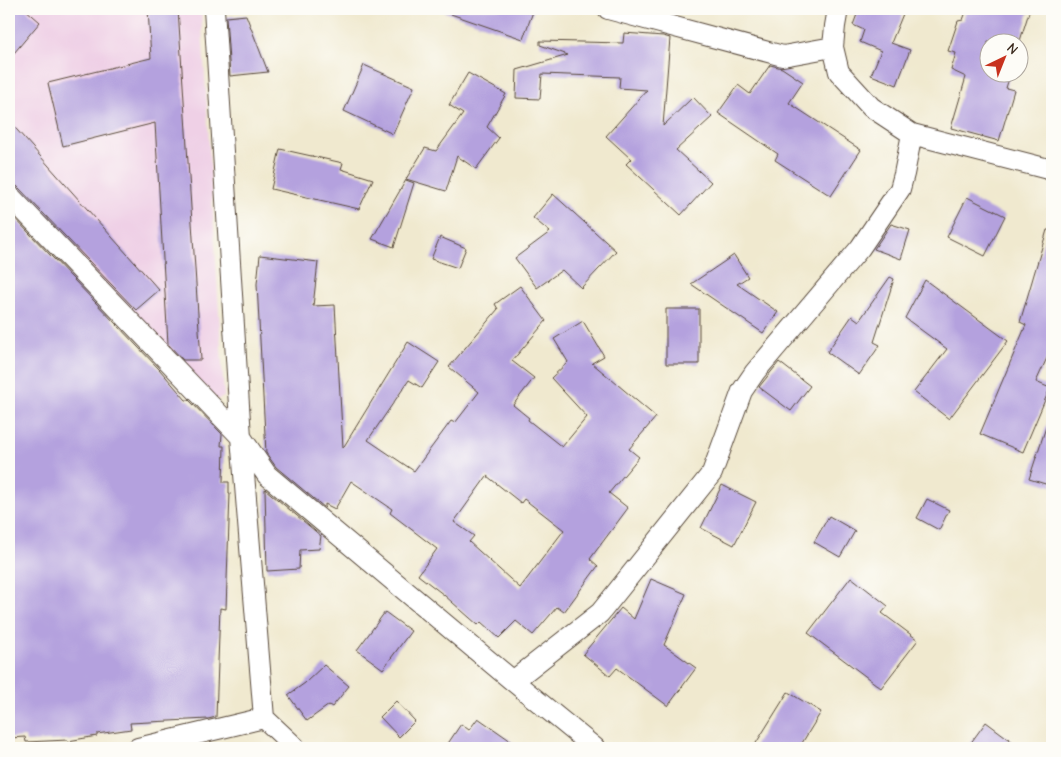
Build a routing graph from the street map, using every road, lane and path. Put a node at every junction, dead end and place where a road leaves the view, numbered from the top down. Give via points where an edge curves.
1 (214, 9) edge
2 (608, 9) edge
3 (838, 9) edge
4 (833, 47) junction
5 (912, 134) junction
6 (1052, 170) edge
7 (9, 195) edge
8 (241, 437) junction
9 (513, 682) junction
10 (264, 718) junction
11 (138, 748) edge
12 (296, 748) edge
13 (595, 748) edge

1 - 8 street
2 - 4 street via 783,56
3 - 4 street
4 - 5 street via 839,72 870,107
5 - 6 street
5 - 9 street via 900,189 860,248 742,391 712,473 600,613
7 - 8 street
8 - 9 street via 267,475
8 - 10 street
9 - 13 street
10 - 11 street
10 - 12 street

